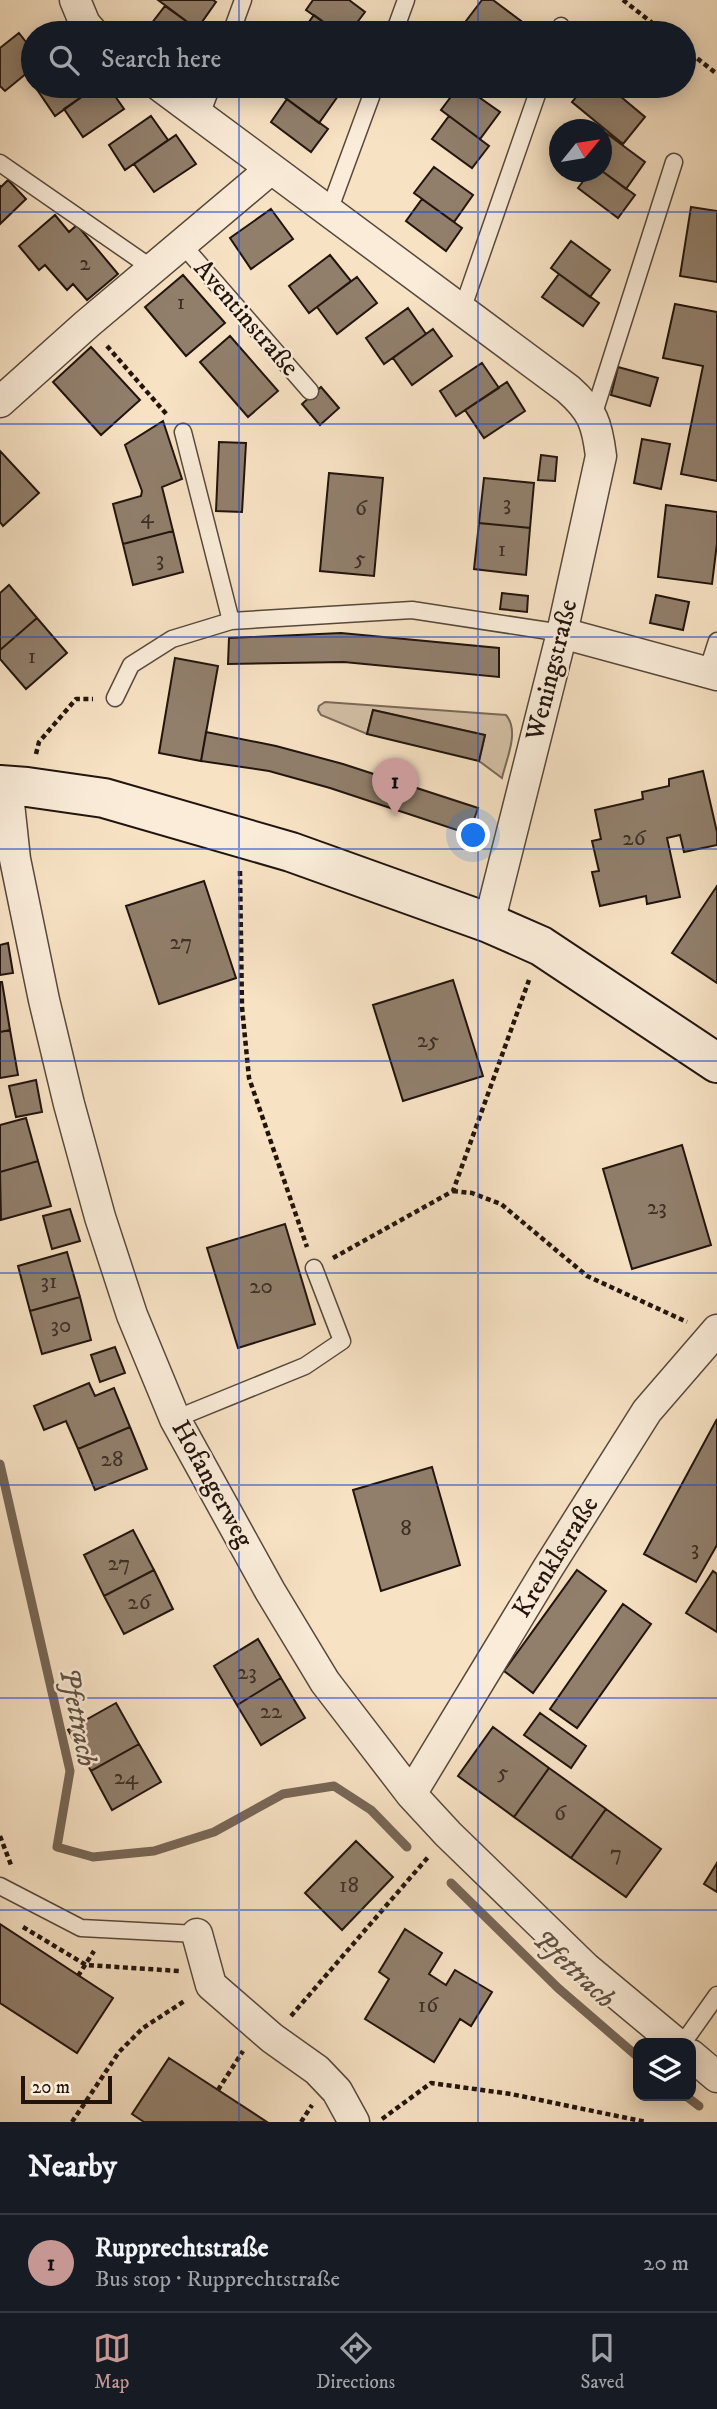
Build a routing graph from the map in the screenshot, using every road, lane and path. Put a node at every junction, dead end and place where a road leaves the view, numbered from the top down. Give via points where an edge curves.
1 (75, 0) edge
2 (243, 0) edge
3 (406, 0) edge
4 (623, 0) edge
5 (84, 21) edge
6 (235, 21) edge
7 (398, 21) edge
8 (650, 21) edge
9 (696, 57) edge
10 (717, 74) edge
11 (177, 98) edge
12 (207, 98) edge
13 (371, 98) edge
14 (536, 98) edge
15 (201, 115) junction
16 (674, 162) dead end
17 (0, 163) edge
18 (271, 169) junction
19 (329, 211) junction
20 (182, 244) junction
21 (153, 269) junction
22 (461, 310) junction
23 (87, 324) junction
24 (310, 391) dead end
25 (0, 402) edge
26 (593, 416) junction
27 (183, 432) joint
28 (231, 621) junction
29 (562, 633) junction
30 (717, 640) edge
31 (712, 673) edge
32 (115, 698) joint
33 (11, 785) edge
34 (239, 838) junction
35 (489, 923) junction
36 (541, 946) junction
37 (717, 1063) edge
38 (453, 1191) junction
39 (314, 1268) junction
40 (714, 1333) edge
41 (175, 1419) junction
42 (411, 1794) junction
43 (448, 1834) junction
44 (0, 1886) edge
45 (21, 1926) dead end
46 (197, 1934) joint
47 (209, 1979) junction
48 (717, 1995) edge
49 (265, 2032) junction
50 (670, 2038) edge
51 (687, 2038) edge
52 (696, 2060) edge
53 (717, 2077) edge
54 (218, 2090) dead end
55 (72, 2122) edge
56 (354, 2122) edge
57 (378, 2122) edge
58 (646, 2122) edge

1 - 5 street
2 - 6 lane
3 - 7 lane
4 - 8 path
9 - 10 path
11 - 15 street
12 - 15 lane
13 - 19 lane
14 - 22 lane
15 - 18 street
16 - 26 lane, Weningstraße
17 - 21 lane, Aventinstraße
18 - 19 street
18 - 20 street, Aventinstraße
19 - 22 street
20 - 21 street, Aventinstraße
20 - 24 lane, Aventinstraße
21 - 23 street, Aventinstraße
22 - 26 street via 568,389
23 - 25 street, Aventinstraße
23 - 27 path
26 - 29 street, Weningstraße via 601,456
27 - 28 lane
28 - 29 lane via 412,610
28 - 32 lane via 172,639 131,665
29 - 31 street
29 - 35 street, Weningstraße
30 - 31 lane
32 - 33 path via 76,699 39,742
33 - 34 main road via 104,799
33 - 41 street, Hofangerweg via 15,859 72,1117 132,1315
34 - 35 main road
34 - 39 path via 242,1007 249,1078
35 - 36 main road
36 - 37 main road
36 - 38 path
38 - 39 path
38 - 40 path via 501,1204 587,1276
39 - 41 lane via 342,1341 305,1366
40 - 42 street, Krenklstraße via 647,1411
41 - 42 street, Hofangerweg via 325,1682
42 - 43 street, Hofangerweg
43 - 49 path
43 - 50 street, Hofangerweg via 586,1968
44 - 46 lane via 81,1928
45 - 47 path via 86,1965
46 - 47 street
47 - 49 street
47 - 55 path via 143,2028 119,2052
48 - 51 lane
49 - 54 path
49 - 56 street via 317,2070 337,2091
52 - 53 street
57 - 58 path via 431,2082

